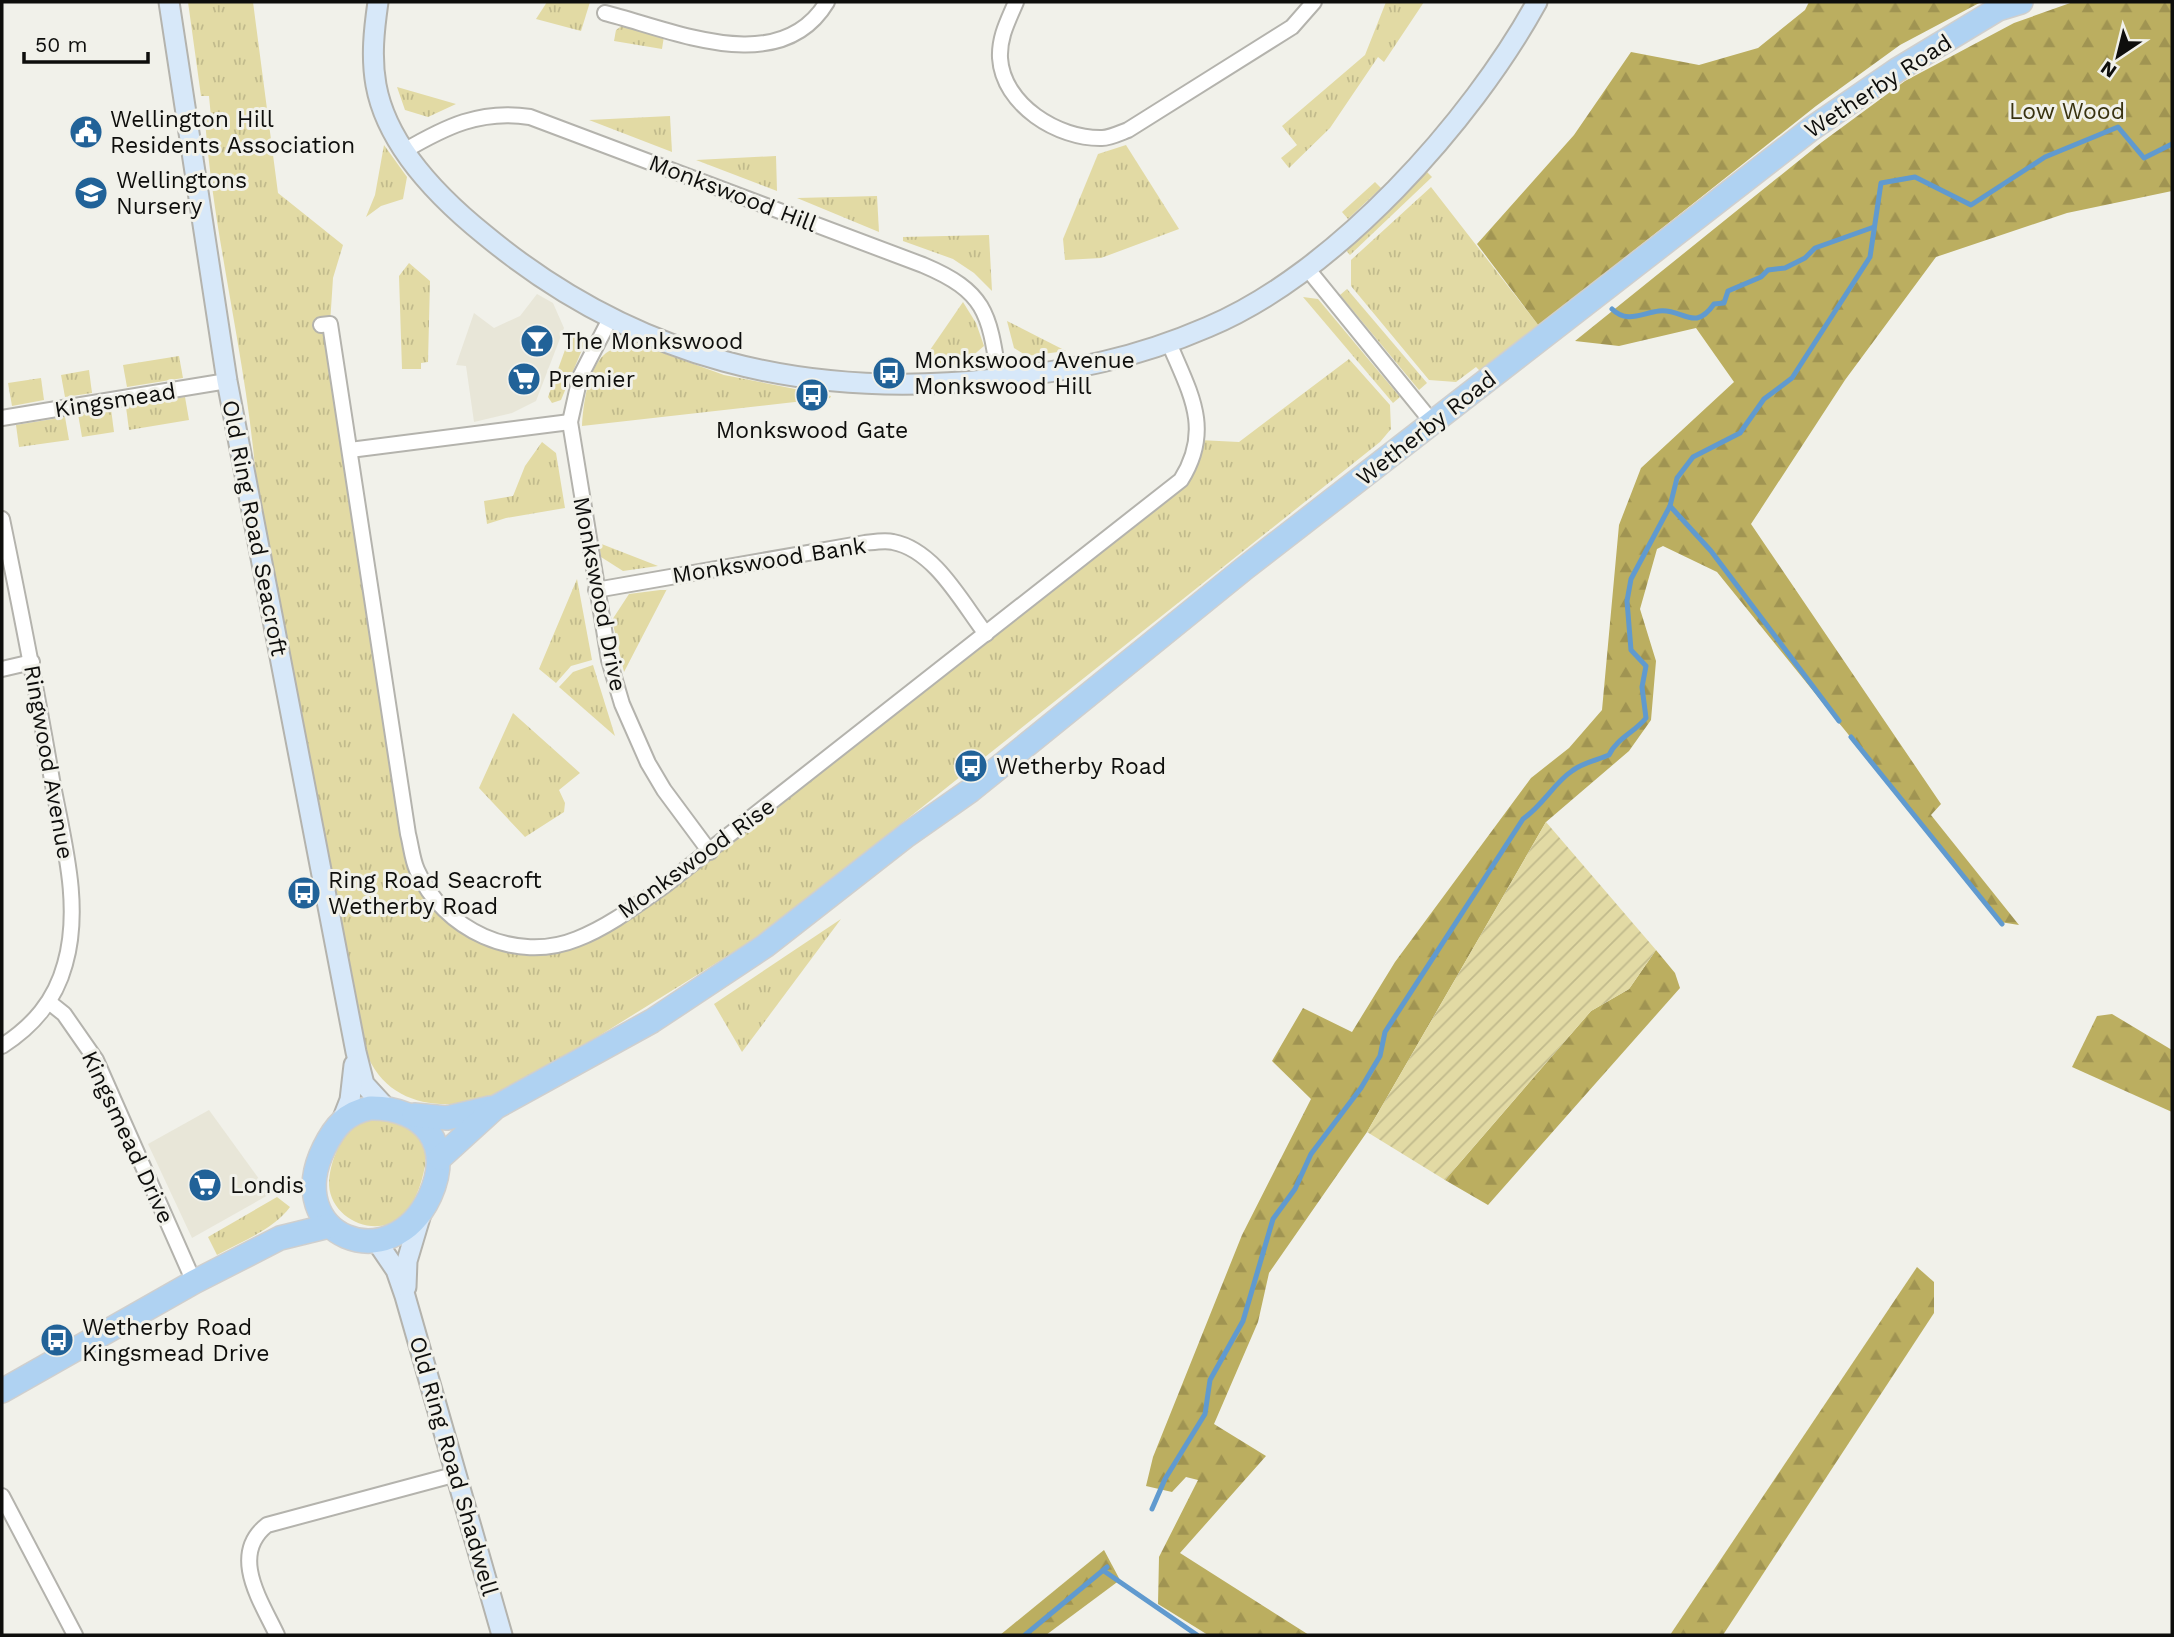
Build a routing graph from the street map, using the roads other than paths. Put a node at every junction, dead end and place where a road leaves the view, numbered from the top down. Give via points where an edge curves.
1 (169, 2) edge
2 (378, 2) edge
3 (827, 2) edge
4 (1016, 2) edge
5 (1314, 2) edge
6 (1538, 2) edge
7 (2021, 2) edge
8 (605, 13) dead end
9 (404, 151) junction
10 (1306, 267) junction
11 (610, 319) junction
12 (321, 325) dead end
13 (1169, 343) junction
14 (999, 378) junction
15 (227, 381) junction
16 (2, 418) edge
17 (570, 422) junction
18 (1432, 422) junction
19 (351, 450) junction
20 (2, 519) edge
21 (596, 590) junction
22 (986, 634) junction
23 (32, 662) junction
24 (2, 669) edge
25 (710, 852) junction
26 (49, 1002) junction
27 (2, 1046) edge
28 (356, 1052) junction
29 (496, 1107) junction
30 (386, 1108) junction
31 (414, 1115) junction
32 (343, 1118) junction
33 (440, 1158) junction
34 (313, 1190) junction
35 (421, 1214) junction
36 (329, 1226) junction
37 (280, 1238) junction
38 (377, 1242) junction
39 (194, 1282) junction
40 (405, 1296) junction
41 (2, 1391) edge
42 (457, 1474) junction
43 (2, 1496) edge
44 (75, 1635) edge
45 (277, 1635) edge
46 (502, 1635) edge

1 - 15 main road, Old Ring Road Seacroft
2 - 9 main road via 372,42 376,88
3 - 8 street via 799,31 777,42 752,46
4 - 5 street via 1001,36 1000,60 1019,104 1046,122 1103,138 1128,130 1292,27
6 - 10 main road via 1494,72 1446,135 1351,232
7 - 18 main road, Wetherby Road via 1998,9 1896,70 1811,129
9 - 11 main road via 455,211 511,257
9 - 14 street, Monkswood Hill via 464,120 506,113 530,117 885,251 952,277 967,288 988,320
10 - 13 main road via 1259,300
10 - 18 street
11 - 14 main road via 730,363 808,379 886,386
11 - 17 street, Monkswood Drive via 580,377
12 - 19 street, Monkswood Rise via 330,324
13 - 14 main road via 1084,368
13 - 22 street, Monkswood Rise via 1197,417 1199,440 1194,460 1181,480
15 - 16 street, Kingsmead
15 - 28 main road, Old Ring Road Seacroft
17 - 19 street
17 - 21 street, Monkswood Drive
18 - 29 main road, Wetherby Road via 971,790 765,946 652,1021
19 - 25 street, Monkswood Rise via 408,834 416,869 437,903 488,940 547,948 601,927
20 - 23 street, Ringwood Avenue
21 - 22 street, Monkswood Bank via 893,542 916,551 935,568
21 - 25 street, Monkswood Drive via 611,673 634,735 664,790
22 - 25 street, Monkswood Rise
23 - 24 street
23 - 26 street, Ringwood Avenue via 72,890 66,962
26 - 27 street, Ringwood Avenue via 29,1026
26 - 39 street, Kingsmead Drive via 64,1014 96,1060
28 - 30 main road, Old Ring Road Seacroft via 364,1084
28 - 32 main road, Old Ring Road Seacroft
29 - 31 main road via 447,1118
29 - 33 main road
30 - 31 main road
30 - 32 main road via 356,1111
31 - 33 main road via 432,1137
32 - 34 main road via 322,1153
33 - 35 main road via 436,1183
34 - 36 main road via 317,1211
34 - 37 main road
35 - 38 main road via 405,1231
35 - 40 main road, Old Ring Road Shadwell via 407,1261
36 - 37 main road
36 - 38 main road
37 - 39 main road
38 - 40 main road, Old Ring Road Shadwell via 396,1270
39 - 41 main road
40 - 42 main road, Old Ring Road Shadwell
42 - 45 street via 267,1525 257,1533 250,1544 249,1569
42 - 46 main road, Old Ring Road Shadwell
43 - 44 street

